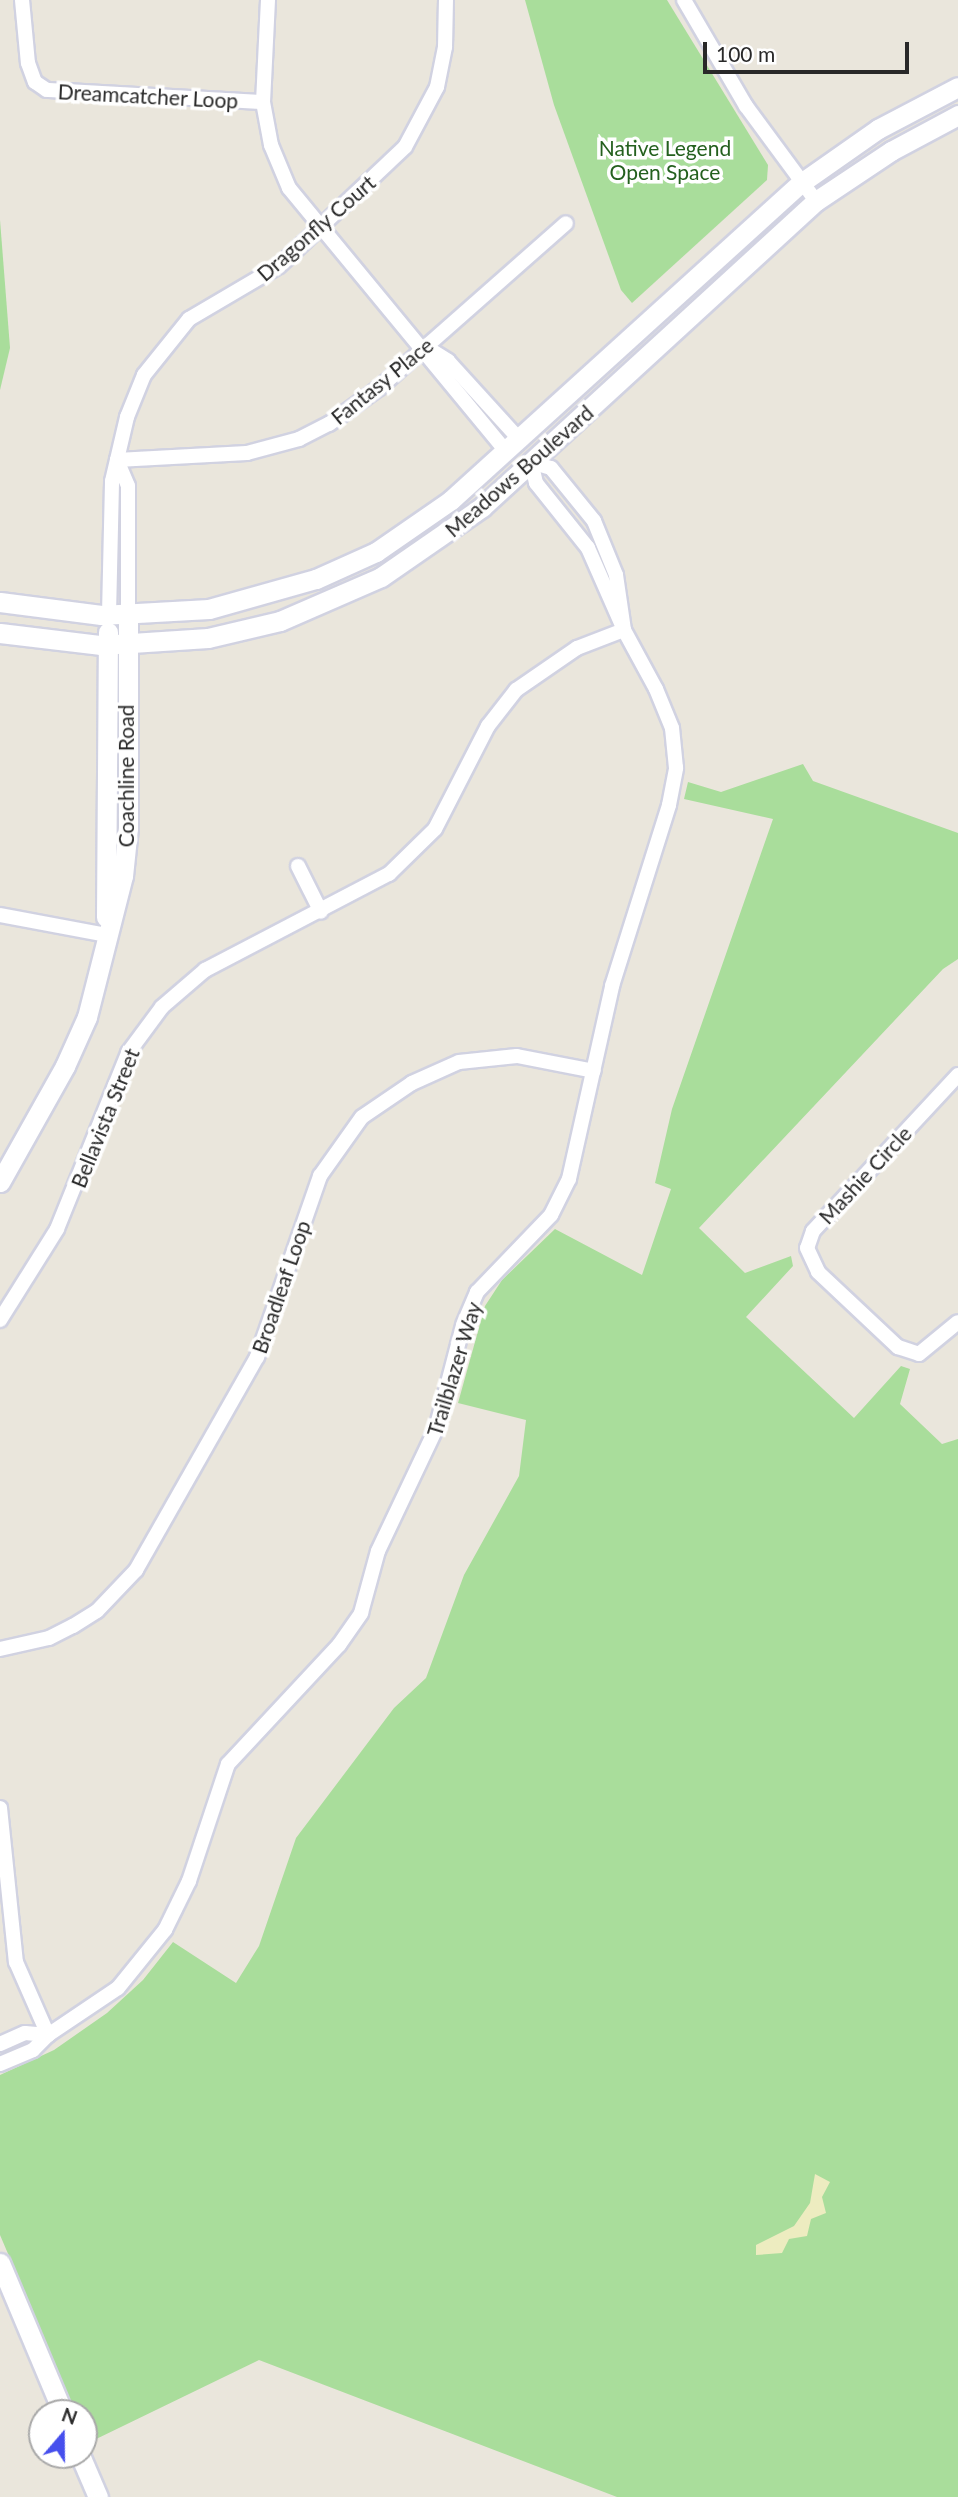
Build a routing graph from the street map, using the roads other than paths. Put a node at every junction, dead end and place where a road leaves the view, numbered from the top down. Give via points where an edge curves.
1 (22, 0) edge
2 (268, 0) edge
3 (446, 0) edge
4 (684, 0) edge
5 (958, 87) edge
6 (263, 102) junction
7 (958, 115) edge
8 (801, 183) junction
9 (816, 201) junction
10 (566, 223) dead end
11 (320, 230) junction
12 (425, 348) junction
13 (612, 356) junction
14 (513, 445) junction
15 (117, 460) junction
16 (531, 462) junction
17 (0, 602) edge
18 (119, 615) junction
19 (624, 630) junction
20 (0, 633) edge
21 (108, 644) junction
22 (128, 645) junction
23 (298, 866) dead end
24 (321, 912) junction
25 (0, 915) edge
26 (107, 935) junction
27 (594, 1071) junction
28 (958, 1075) edge
29 (0, 1182) edge
30 (0, 1320) edge
31 (958, 1322) edge
32 (0, 1649) edge
33 (0, 1808) edge
34 (48, 2035) junction
35 (0, 2044) edge
36 (0, 2064) edge
37 (0, 2263) edge
38 (57, 2399) edge
39 (86, 2469) edge
40 (97, 2497) edge

1 - 6 street, Dreamcatcher Loop via 28,63 35,82 47,90
2 - 6 street
3 - 11 street, Dragonfly Court via 442,69 418,128 391,163
4 - 8 street via 704,39
5 - 8 main road, Meadows Boulevard via 868,135
6 - 11 street via 278,165
7 - 9 main road, Meadows Boulevard via 900,146
8 - 9 street
8 - 13 main road, Meadows Boulevard
9 - 16 main road, Meadows Boulevard
10 - 12 street, Fantasy Place
11 - 12 street
11 - 15 street, Dragonfly Court via 279,266 209,304 172,336 134,396
12 - 14 street via 448,361
12 - 15 street, Fantasy Place via 354,408 299,439 231,456
13 - 14 main road, Meadows Boulevard
13 - 16 main road via 599,378 530,442
14 - 18 main road, Meadows Boulevard via 407,533 316,579 209,609
15 - 18 street via 128,486
16 - 19 street, Trailblazer Way via 536,483 588,548
16 - 19 street, Trailblazer Way via 551,468 594,521 616,575
16 - 22 main road, Meadows Boulevard via 448,535 350,593 280,621 240,631 174,643
17 - 18 main road, Meadows Boulevard
18 - 21 main road, Coachline Road
18 - 22 main road, Coachline Road
19 - 24 street, Bellavista Street via 577,648 516,690 488,726 452,802 428,838 389,874
19 - 27 street, Trailblazer Way via 667,712 675,785 628,926
20 - 21 main road, Meadows Boulevard
21 - 22 main road, Meadows Boulevard
21 - 26 main road, Coachline Road
22 - 26 main road, Coachline Road via 127,852
23 - 24 street
24 - 30 street, Bellavista Street via 205,970 143,1029 119,1076 62,1218
25 - 26 street
26 - 29 main road, Coachline Road via 95,990 76,1043
27 - 32 street, Broadleaf Loop via 517,1056 459,1062 412,1083 362,1117 320,1176 257,1357 136,1570 97,1611 74,1626 49,1638
27 - 34 street, Trailblazer Way via 575,1157 560,1198 540,1227 487,1278 470,1305 436,1429 378,1551 361,1613 339,1645 228,1763 190,1881 151,1951 118,1988
28 - 31 street, Mashie Circle via 813,1231 807,1248 818,1272 898,1347 919,1354
33 - 34 street via 16,1962
34 - 35 street, Trailblazer Way via 25,2033
34 - 36 street, Trailblazer Way via 33,2050
37 - 38 main road
39 - 40 main road

